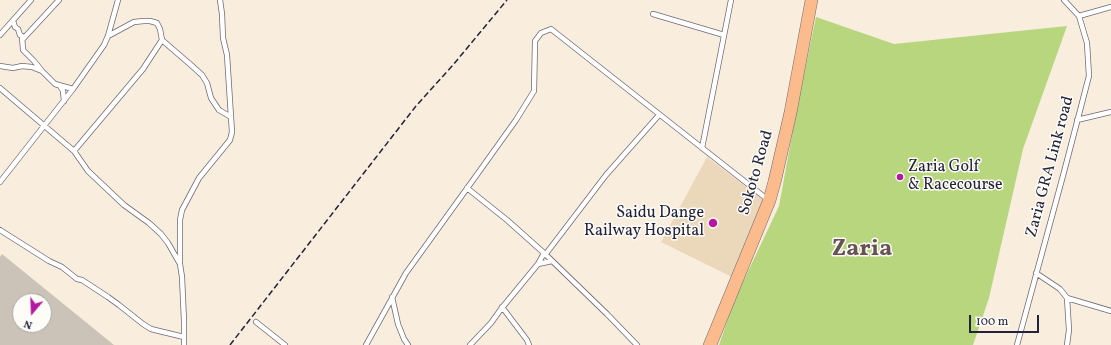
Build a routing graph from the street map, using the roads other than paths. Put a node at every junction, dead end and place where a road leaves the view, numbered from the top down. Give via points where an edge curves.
1 (31, 0) edge
2 (59, 0) edge
3 (118, 0) edge
4 (220, 0) edge
5 (731, 0) edge
6 (809, 0) edge
7 (814, 0) edge
8 (1064, 0) edge
9 (1111, 6) edge
10 (652, 14) dead end
11 (1079, 16) junction
12 (12, 21) junction
13 (0, 35) edge
14 (724, 35) junction
15 (108, 36) junction
16 (22, 38) junction
17 (162, 40) junction
18 (0, 66) edge
19 (42, 71) junction
20 (60, 86) junction
21 (0, 88) edge
22 (73, 89) junction
23 (64, 101) junction
24 (1111, 112) edge
25 (659, 115) junction
26 (231, 118) junction
27 (1076, 120) junction
28 (45, 126) junction
29 (702, 148) junction
30 (74, 151) junction
31 (0, 182) edge
32 (467, 188) junction
33 (767, 200) junction
34 (0, 230) edge
35 (545, 254) junction
36 (552, 261) junction
37 (180, 264) junction
38 (538, 264) junction
39 (1036, 273) junction
40 (392, 297) junction
41 (1068, 298) junction
42 (502, 307) junction
43 (1111, 310) edge
44 (256, 322) dead end
45 (184, 337) junction
46 (184, 345) edge
47 (285, 345) edge
48 (366, 345) edge
49 (408, 345) edge
50 (470, 345) edge
51 (529, 345) edge
52 (637, 345) edge
53 (707, 345) edge
54 (713, 345) edge
55 (1017, 345) edge
56 (1067, 345) edge

1 - 12 street
2 - 16 street
3 - 15 street
4 - 26 street
5 - 14 street
6 - 33 main road, Sokoto Road via 788,112
7 - 54 main road, Sokoto Road via 778,183 759,236
8 - 11 street, Zaria GRA Link road
9 - 11 street
10 - 14 street
11 - 27 street, Zaria GRA Link road via 1087,43 1088,76
12 - 13 street
12 - 16 street
14 - 29 street
15 - 17 street via 134,22 144,20 157,24
15 - 22 street
16 - 19 street via 24,52
17 - 26 street via 202,75 219,110
17 - 30 street via 143,69
18 - 19 street via 26,67
19 - 20 street
20 - 22 street
20 - 23 street
21 - 28 street
22 - 23 street
23 - 28 street
24 - 27 street
25 - 29 street
25 - 32 street via 551,29 541,33 535,41 534,91
25 - 35 street via 606,175
26 - 37 street via 230,140 199,178 182,210
27 - 39 street, Zaria GRA Link road
28 - 30 street
28 - 31 street
29 - 33 street
30 - 37 street via 88,171 124,205 161,234
32 - 35 street
32 - 40 street via 406,272
33 - 53 main road, Sokoto Road
34 - 45 street via 120,304 143,324
35 - 36 street
35 - 38 street
36 - 38 street
36 - 52 street
37 - 45 street
38 - 42 street
39 - 41 street
39 - 55 street, Zaria GRA Link road
40 - 48 street
40 - 49 street via 398,324
41 - 43 street
41 - 56 street
42 - 50 street
42 - 51 street
44 - 47 street
45 - 46 street

